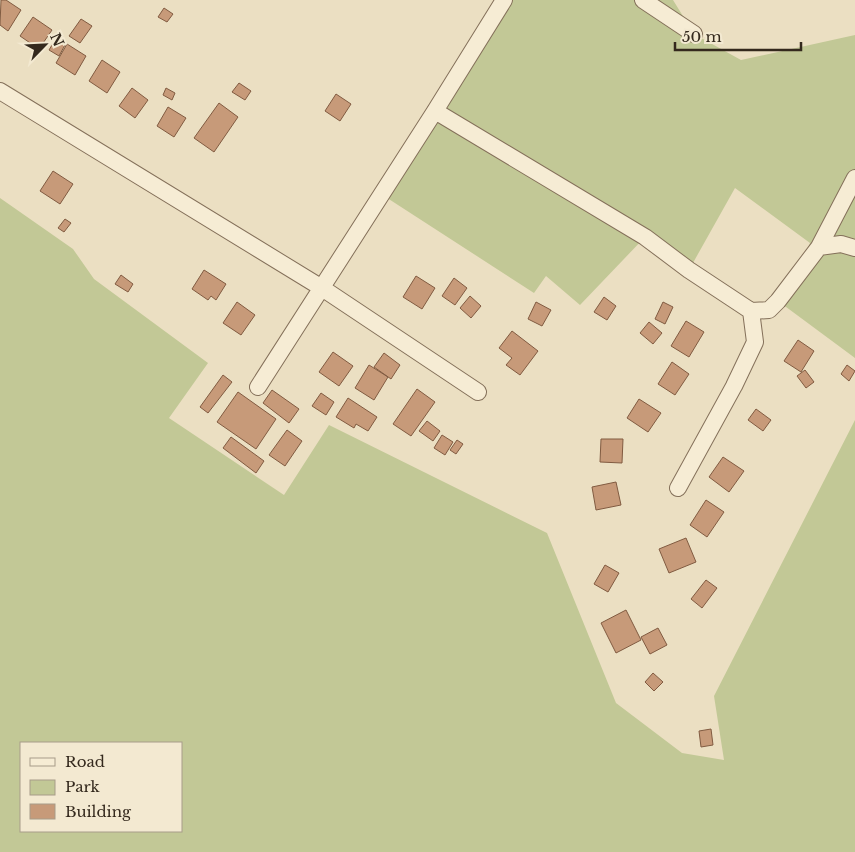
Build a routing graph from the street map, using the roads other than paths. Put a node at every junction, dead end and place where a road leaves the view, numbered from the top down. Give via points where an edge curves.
1 (504, 0) edge
2 (643, 0) edge
3 (694, 34) dead end
4 (0, 91) edge
5 (435, 111) junction
6 (855, 178) edge
7 (818, 247) junction
8 (855, 248) edge
9 (322, 288) junction
10 (751, 311) junction
11 (258, 387) dead end
12 (478, 392) dead end
13 (678, 488) dead end

1 - 5 street
2 - 3 street
4 - 9 street
5 - 9 street
5 - 10 street via 645,236
6 - 7 street
7 - 8 street via 841,244
7 - 10 street via 769,310
9 - 11 street
9 - 12 street
10 - 13 street via 755,342

